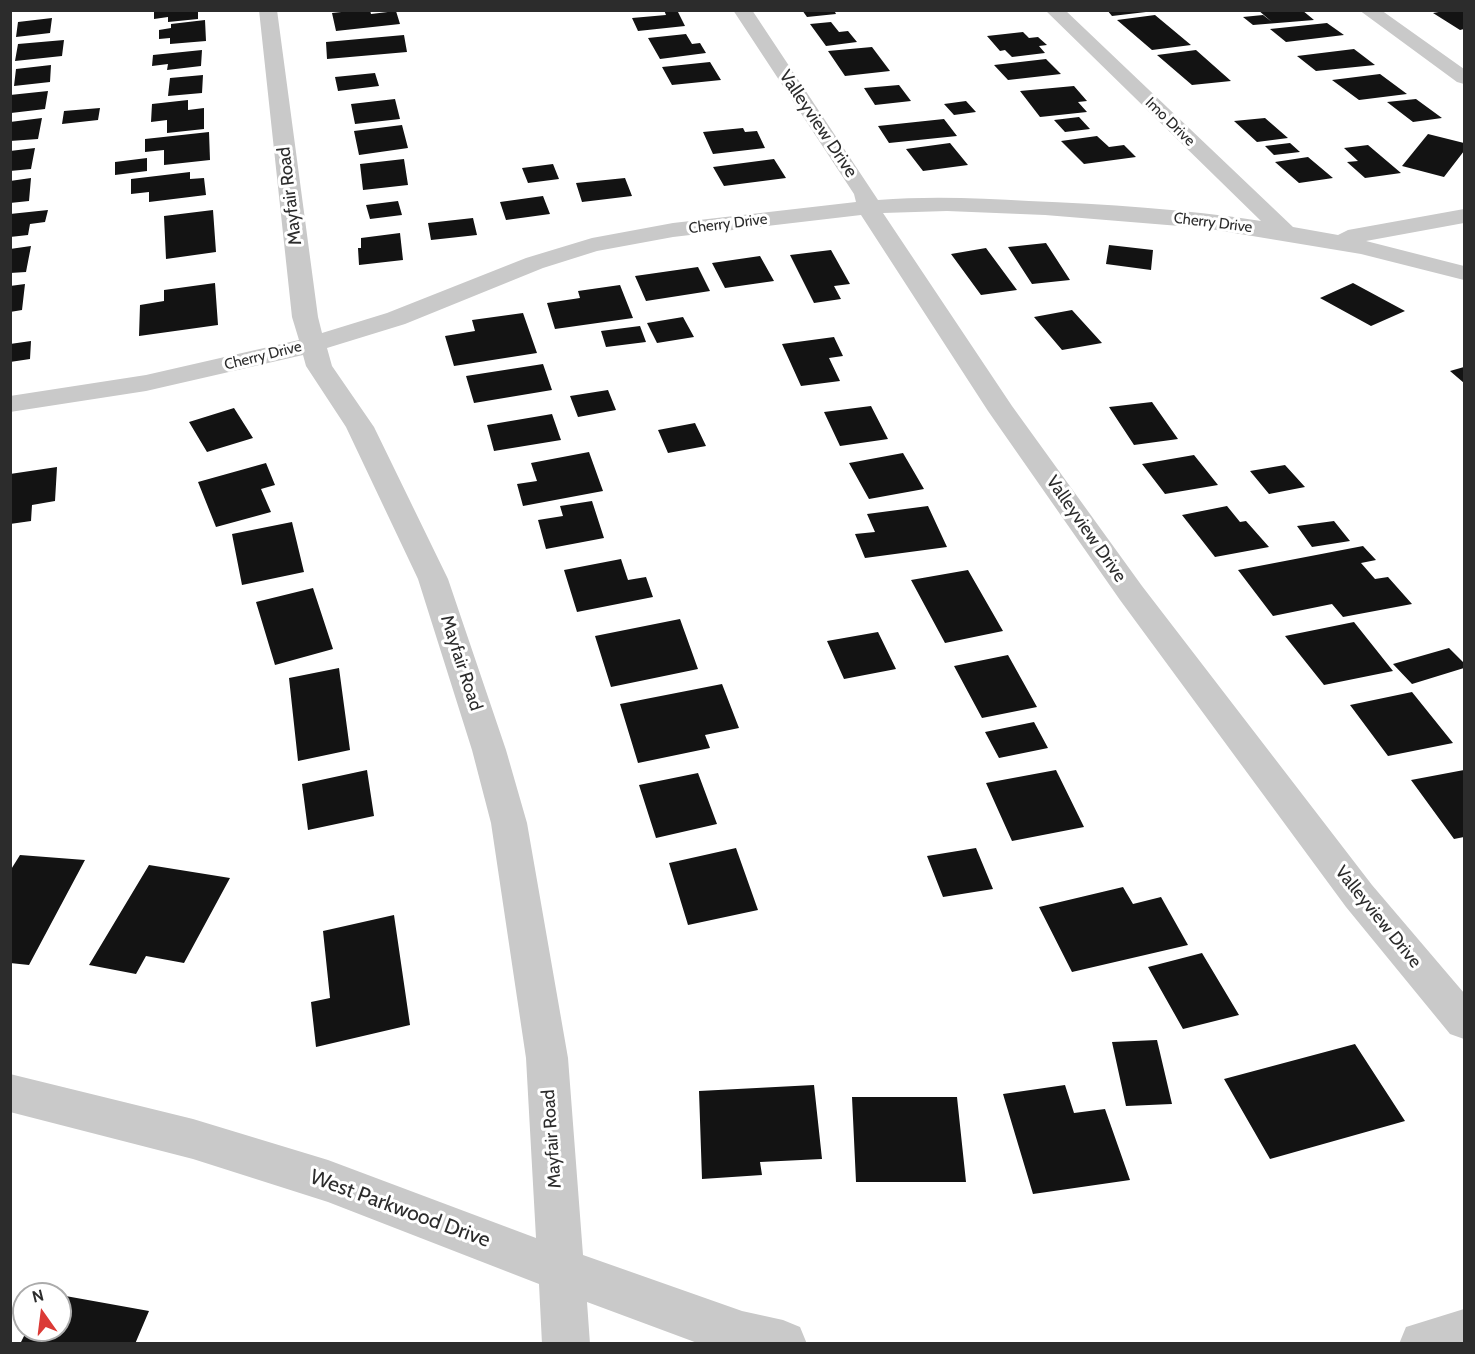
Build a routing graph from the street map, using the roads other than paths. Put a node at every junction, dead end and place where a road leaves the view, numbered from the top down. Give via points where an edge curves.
1 (268, 10) edge
2 (742, 10) edge
3 (1054, 10) edge
4 (1368, 10) edge
5 (1464, 53) edge
6 (1434, 56) junction
7 (1464, 78) edge
8 (869, 207) junction
9 (1464, 216) edge
10 (1286, 233) junction
11 (1326, 240) junction
12 (1464, 273) edge
13 (311, 344) junction
14 (10, 405) edge
15 (1464, 1022) edge
16 (10, 1093) edge
17 (561, 1270) junction
18 (1464, 1333) edge
19 (566, 1344) edge
20 (783, 1344) edge
21 (1423, 1344) edge

1 - 13 street, Mayfair Road
2 - 8 street, Valleyview Drive
3 - 10 street, Imo Drive
4 - 6 street
5 - 6 street
6 - 7 street
8 - 10 street, Cherry Drive via 932,205 1125,212
8 - 13 street, Cherry Drive via 658,232 592,245 552,256 371,327
8 - 15 street, Valleyview Drive via 883,234 1002,411 1131,593 1359,896
9 - 11 street
10 - 11 street, Cherry Drive
11 - 12 street, Cherry Drive via 1410,256
13 - 14 street, Cherry Drive via 148,382
13 - 17 street, Mayfair Road via 318,366 360,428 433,579 509,823 547,1058
16 - 17 street, West Parkwood Drive via 193,1139 328,1181
17 - 19 street, Mayfair Road
17 - 20 street, West Parkwood Drive via 742,1335
18 - 21 street

